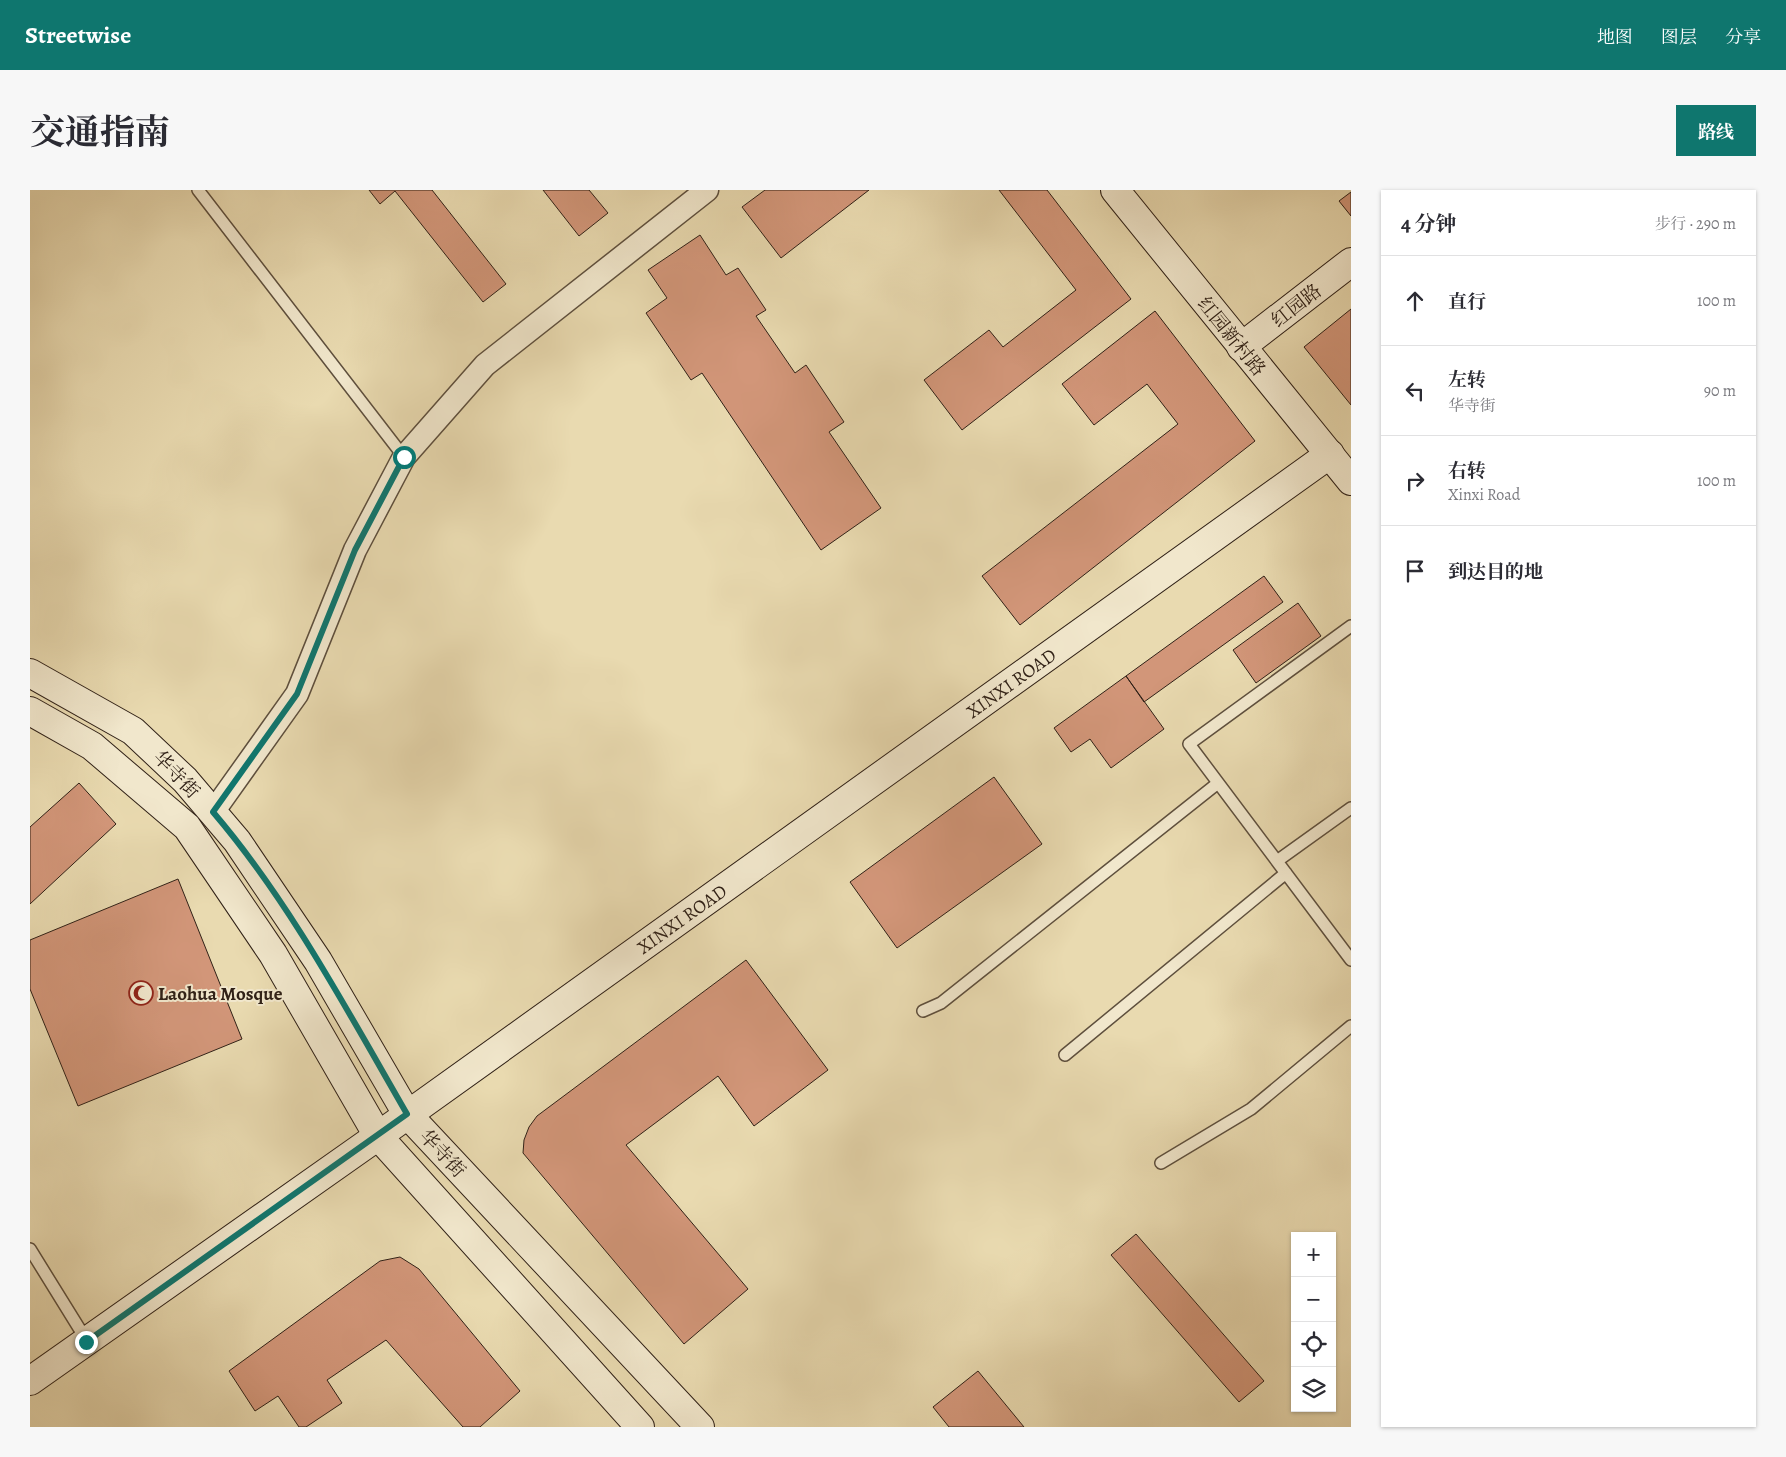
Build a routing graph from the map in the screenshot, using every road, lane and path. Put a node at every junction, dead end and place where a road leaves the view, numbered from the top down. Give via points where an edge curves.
1 (198, 190) edge
2 (707, 190) edge
3 (1115, 190) edge
4 (1351, 262) edge
5 (1241, 347) junction
6 (1330, 454) junction
7 (404, 457) junction
8 (1351, 481) edge
9 (1351, 626) edge
10 (30, 673) edge
11 (30, 711) edge
12 (1218, 783) junction
13 (1351, 808) edge
14 (213, 812) junction
15 (1277, 861) junction
16 (1286, 873) junction
17 (1351, 960) edge
18 (923, 1011) dead end
19 (1351, 1026) edge
20 (1065, 1055) dead end
21 (407, 1114) junction
22 (378, 1136) junction
23 (1161, 1163) dead end
24 (30, 1249) edge
25 (86, 1342) junction
26 (30, 1381) edge
27 (640, 1427) edge
28 (700, 1427) edge

1 - 7 lane
2 - 7 street via 485,365
3 - 5 main road, 红园新村路
4 - 5 main road, 红园路
5 - 6 main road, 红园新村路
6 - 8 main road, 红园新村路
6 - 21 main road, XINXI ROAD
7 - 14 street via 355,550 297,694
9 - 12 lane via 1189,744
10 - 14 main road, 华寺街 via 134,731
11 - 22 main road, 华寺街 via 92,746 187,827 273,954
12 - 15 lane
12 - 18 lane via 941,1003
13 - 15 lane
14 - 21 main road, 华寺街 via 237,841 318,961
15 - 16 lane
16 - 17 lane
16 - 20 lane
19 - 23 lane via 1251,1109
21 - 22 main road, XINXI ROAD
21 - 28 main road, 华寺街
22 - 25 main road, XINXI ROAD
22 - 27 main road, 华寺街
24 - 25 lane
25 - 26 main road, XINXI ROAD

